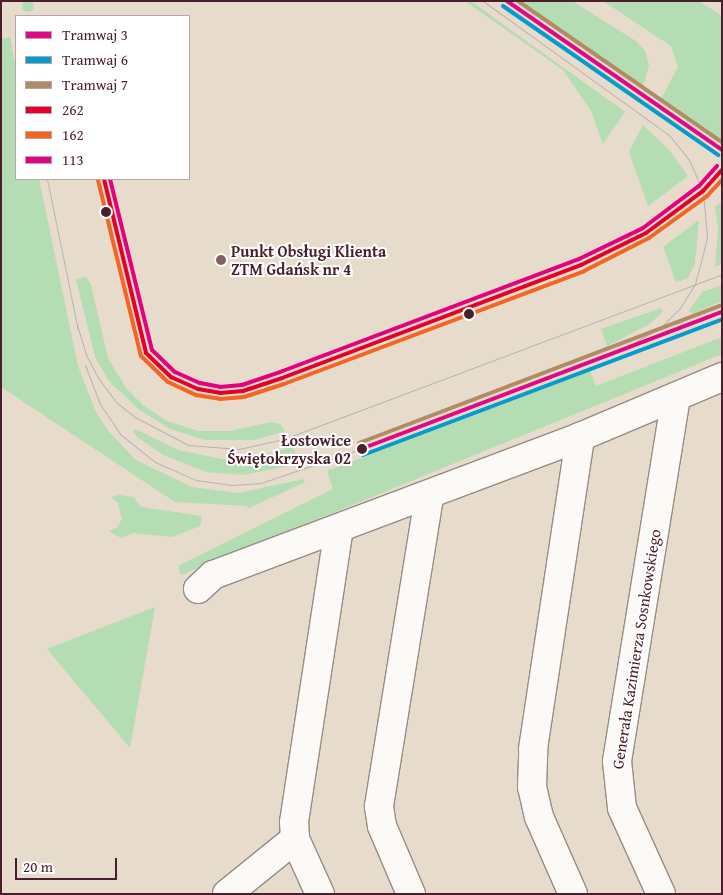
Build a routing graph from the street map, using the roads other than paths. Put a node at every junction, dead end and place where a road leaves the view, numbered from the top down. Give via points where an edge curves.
1 (722, 377) edge
2 (676, 397) junction
3 (580, 437) junction
4 (429, 496) junction
5 (339, 529) junction
6 (198, 588) dead end
7 (296, 839) junction
8 (227, 894) edge
9 (320, 894) edge
10 (411, 894) edge
11 (573, 894) edge
12 (660, 894) edge

1 - 2 street
2 - 3 street
2 - 12 street, Generała Kazimierza Sosnkowskiego via 617,761 622,808
3 - 4 street
3 - 11 street via 534,740 532,778 539,817
4 - 5 street
4 - 10 street via 379,806 382,826
5 - 6 street via 213,575
5 - 7 street via 296,800
7 - 8 street
7 - 9 street

